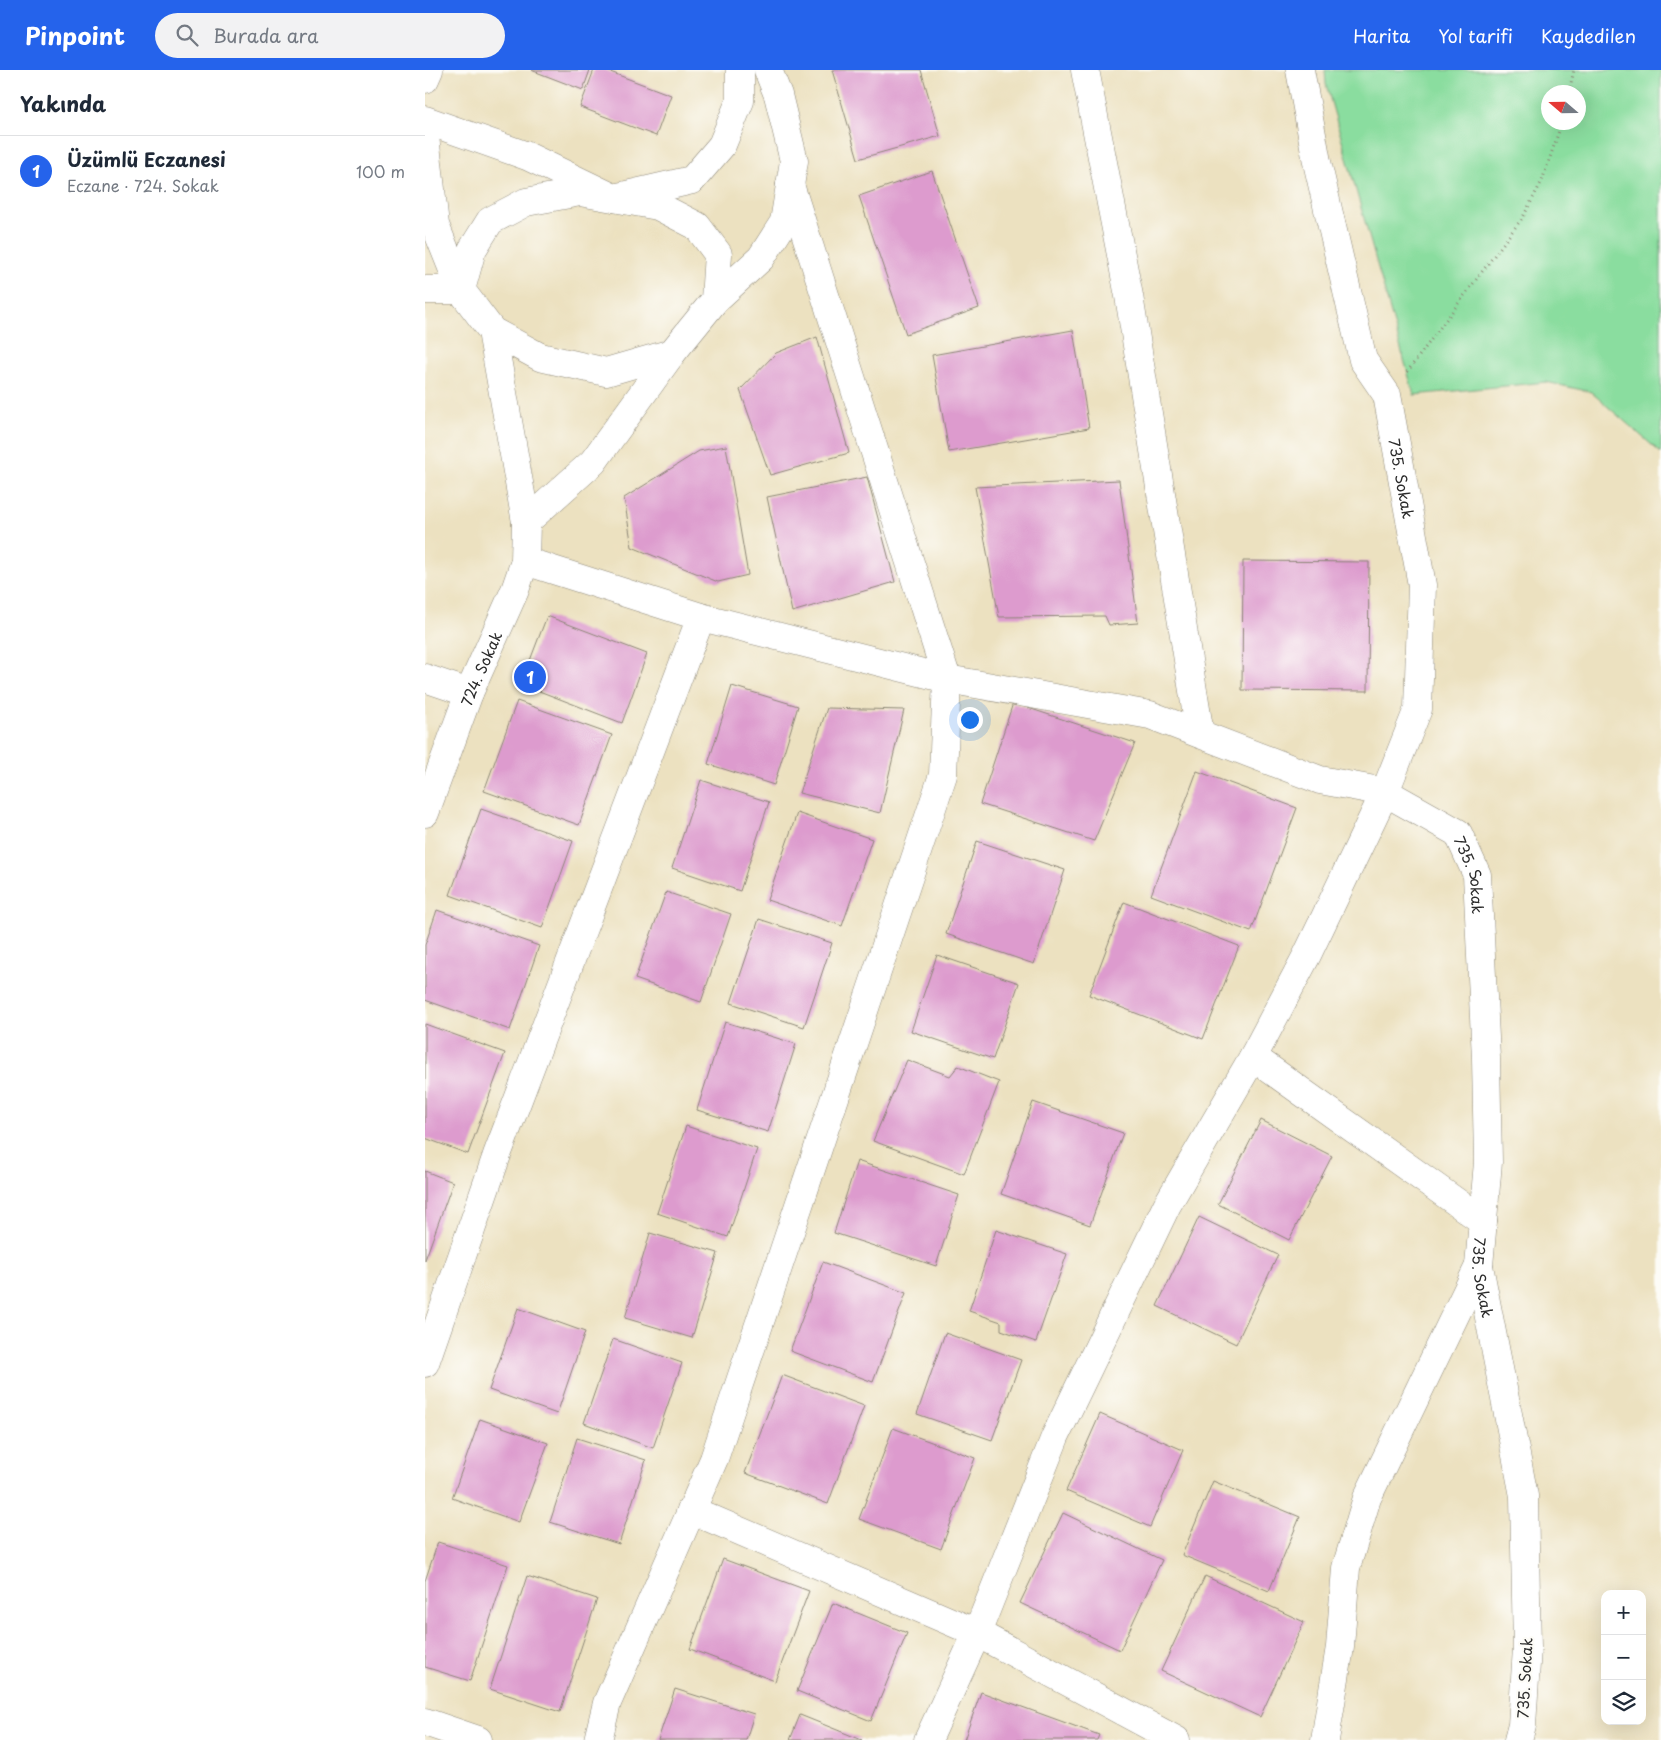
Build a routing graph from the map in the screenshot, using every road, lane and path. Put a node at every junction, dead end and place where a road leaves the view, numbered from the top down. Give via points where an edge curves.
1 (429, 70) edge
2 (740, 70) edge
3 (767, 70) edge
4 (1085, 70) edge
5 (1300, 70) edge
6 (1573, 70) edge
7 (425, 79) edge
8 (1570, 85) edge
9 (425, 120) edge
10 (1559, 130) edge
11 (425, 136) edge
12 (790, 185) junction
13 (614, 198) junction
14 (425, 290) edge
15 (461, 290) junction
16 (715, 300) junction
17 (491, 331) junction
18 (673, 352) junction
19 (1387, 395) junction
20 (526, 522) junction
21 (525, 561) junction
22 (701, 618) junction
23 (425, 678) edge
24 (947, 678) junction
25 (469, 693) junction
26 (1200, 734) junction
27 (1385, 792) junction
28 (425, 813) edge
29 (1253, 1057) junction
30 (1483, 1221) junction
31 (1479, 1266) junction
32 (425, 1363) edge
33 (691, 1510) junction
34 (977, 1633) junction
35 (425, 1722) edge
36 (478, 1740) edge
37 (598, 1740) edge
38 (928, 1740) edge
39 (1175, 1740) edge
40 (1325, 1740) edge
41 (1518, 1740) edge

1 - 7 street
2 - 13 street via 740,101 723,145 692,180
3 - 12 street via 777,95 794,162
4 - 26 street via 1129,296
5 - 19 street, 735. Sokak via 1317,162 1363,360
6 - 8 path
9 - 13 street via 527,156
10 - 19 path via 1542,181 1523,217 1413,366
11 - 15 street via 435,225
12 - 16 street via 784,222 761,258
12 - 24 street
13 - 15 street via 580,192 526,202 490,222 472,250
13 - 16 street via 658,206 697,226 717,254
14 - 15 street
15 - 17 street
16 - 18 street
17 - 18 street via 539,357 606,372
17 - 20 street, 724. Sokak
18 - 20 street via 593,462
19 - 27 street, 735. Sokak via 1422,585 1418,709
20 - 21 street, 724. Sokak
21 - 22 street
21 - 25 street, 724. Sokak
22 - 24 street
22 - 32 street via 497,1155
23 - 25 street
24 - 26 street via 1150,715
24 - 33 street via 943,775 714,1459
25 - 28 street, 724. Sokak
26 - 27 street via 1320,780
27 - 29 street via 1307,955
27 - 30 street, 735. Sokak via 1458,834 1477,875 1488,1162
29 - 30 street
29 - 34 street via 1167,1205 1059,1428
30 - 31 street, 735. Sokak
31 - 40 street via 1367,1498 1346,1568 1340,1647
31 - 41 street, 735. Sokak via 1523,1496 1527,1648 1522,1725
33 - 34 street
33 - 37 street via 607,1703
34 - 38 street
34 - 39 street
35 - 36 street

